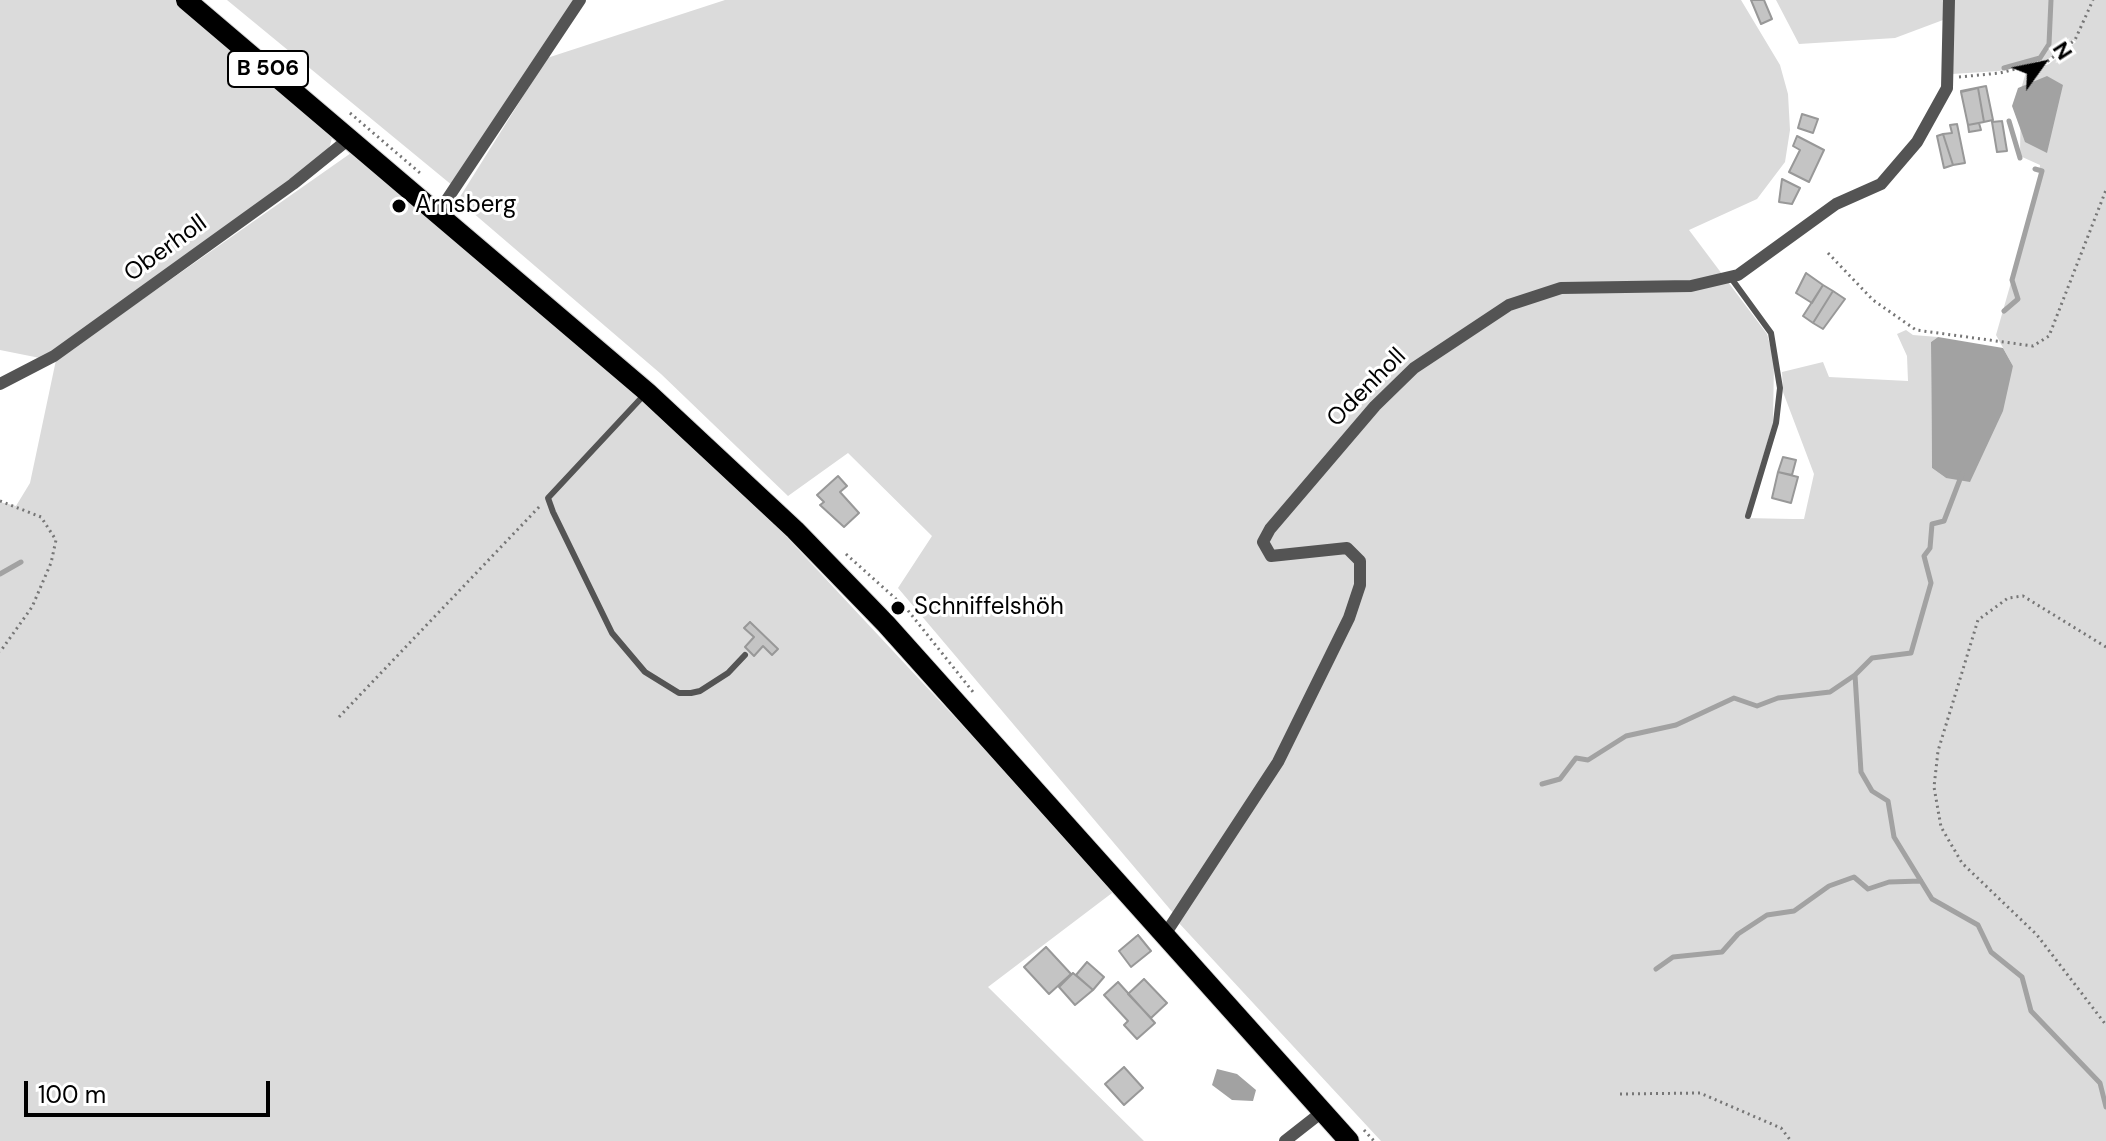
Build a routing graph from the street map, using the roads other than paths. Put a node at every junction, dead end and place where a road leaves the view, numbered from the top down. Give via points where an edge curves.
1 (186, 0) edge
2 (580, 0) edge
3 (1949, 0) edge
4 (350, 138) junction
5 (438, 213) junction
6 (1731, 277) junction
7 (0, 384) edge
8 (647, 392) junction
9 (1748, 516) dead end
10 (745, 655) dead end
11 (1164, 936) junction
12 (1322, 1112) junction
13 (1285, 1141) edge
14 (1349, 1141) edge

1 - 4 main road, B 506
2 - 5 street
3 - 6 street, Odenholl via 1947,88 1917,142 1881,184 1836,204
4 - 5 main road, B 506
4 - 7 street, Oberholl via 54,356
5 - 8 main road, B 506
6 - 9 lane via 1771,333 1780,388 1776,423
6 - 11 street, Odenholl via 1691,286 1561,288 1509,305 1414,368 1375,406 1263,542 1271,556 1347,548 1360,561 1360,585 1349,618 1278,762
8 - 10 lane via 548,498 612,633 645,672 679,693 691,693 728,673
8 - 11 main road, B 506 via 795,530 886,624
11 - 12 main road, B 506
12 - 13 street
12 - 14 main road, B 506

